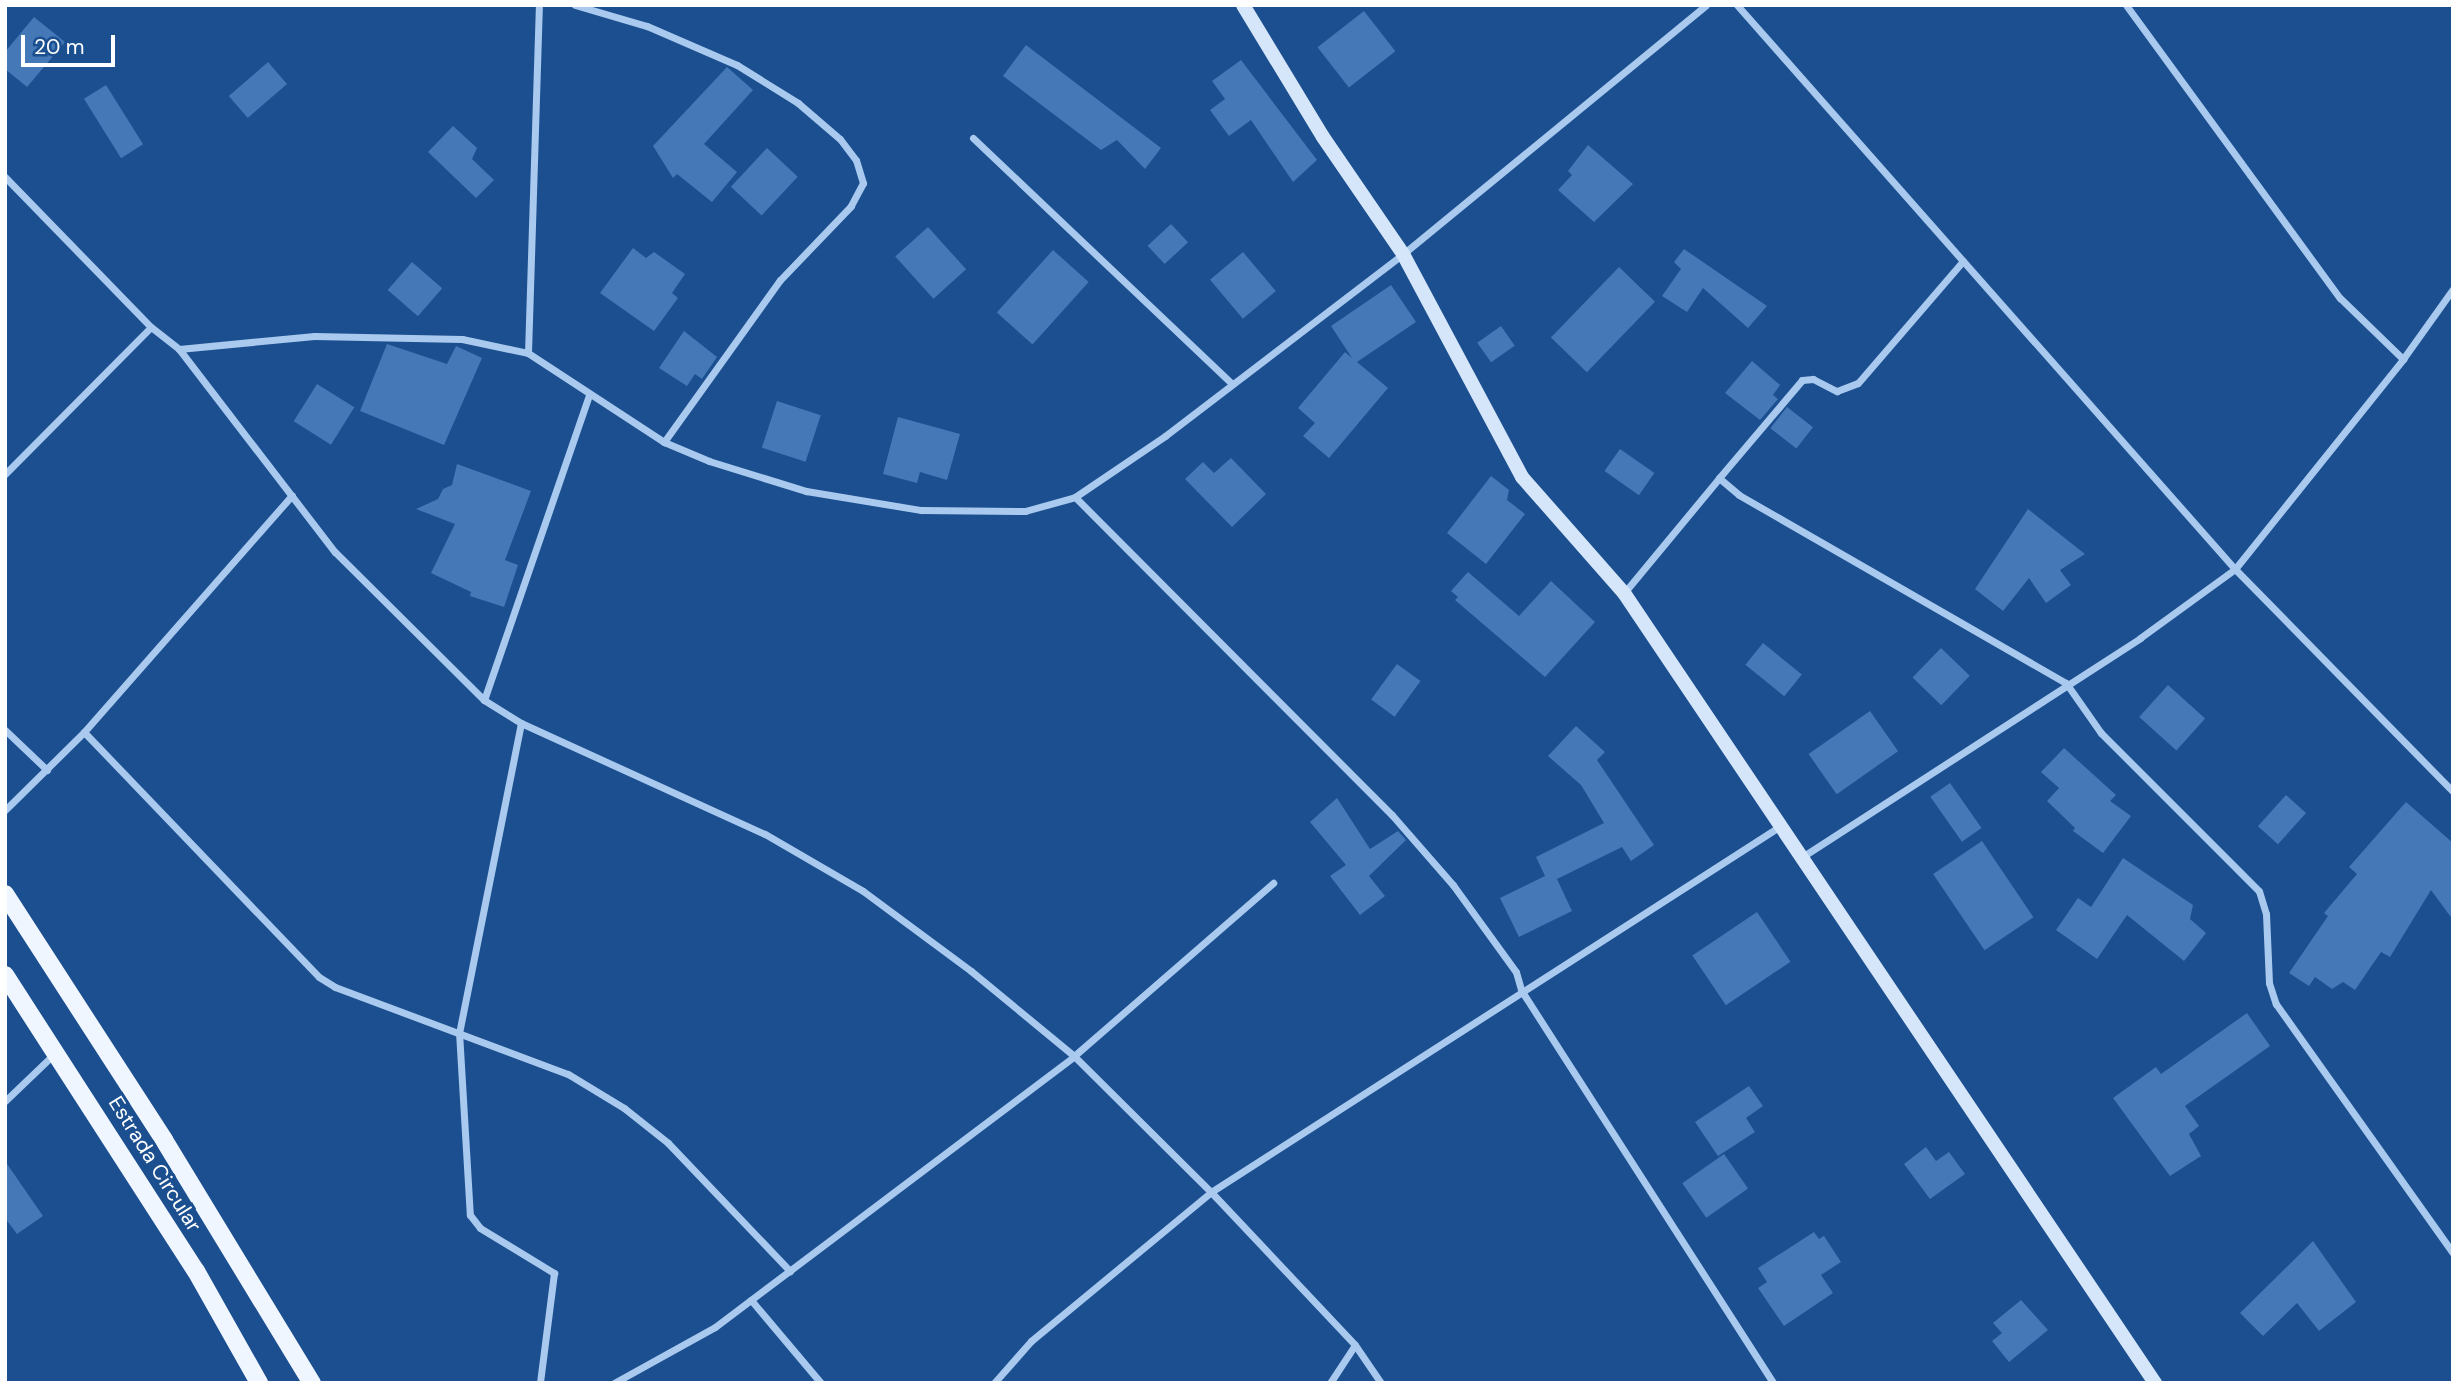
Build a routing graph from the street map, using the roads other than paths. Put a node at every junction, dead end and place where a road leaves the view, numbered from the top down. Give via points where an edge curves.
1 (539, 5) edge
2 (575, 5) edge
3 (1243, 5) edge
4 (1706, 5) edge
5 (1737, 5) edge
6 (2126, 5) edge
7 (972, 138) dead end
8 (5, 177) edge
9 (1403, 254) junction
10 (1962, 261) junction
11 (2453, 289) edge
12 (151, 327) junction
13 (179, 349) junction
14 (527, 353) junction
15 (2403, 359) junction
16 (1232, 384) junction
17 (589, 395) junction
18 (664, 442) junction
19 (5, 474) edge
20 (1719, 478) junction
21 (292, 495) junction
22 (1075, 497) junction
23 (2235, 569) junction
24 (1624, 593) junction
25 (2066, 683) junction
26 (484, 700) junction
27 (521, 723) junction
28 (5, 730) edge
29 (84, 732) junction
30 (47, 770) junction
31 (2453, 792) edge
32 (5, 810) edge
33 (1779, 827) junction
34 (1801, 857) junction
35 (1273, 883) dead end
36 (5, 894) edge
37 (5, 975) edge
38 (1521, 990) junction
39 (459, 1032) junction
40 (56, 1052) junction
41 (1074, 1056) junction
42 (5, 1101) edge
43 (1211, 1192) junction
44 (2453, 1253) edge
45 (790, 1271) junction
46 (751, 1300) junction
47 (1355, 1345) junction
48 (259, 1383) edge
49 (312, 1383) edge
50 (540, 1383) edge
51 (614, 1383) edge
52 (821, 1383) edge
53 (994, 1383) edge
54 (1330, 1383) edge
55 (1381, 1383) edge
56 (1773, 1383) edge
57 (2155, 1383) edge

1 - 14 street
2 - 18 street via 647,26 737,65 798,103 839,139 856,160 863,183 851,206 780,280
3 - 9 street via 1323,137
4 - 9 street
5 - 10 street
6 - 15 street via 2340,298
7 - 16 street
8 - 12 street
9 - 16 street
9 - 24 street via 1522,477
10 - 20 street via 1858,383 1838,391 1813,379 1802,380
10 - 23 street
11 - 15 street
12 - 13 street
12 - 19 street
13 - 14 street via 314,336 419,335
13 - 21 street
14 - 17 street
15 - 23 street
16 - 22 street
17 - 18 street
17 - 26 street
18 - 22 street via 806,491 921,510 1025,510
20 - 24 street
20 - 25 street via 1739,495
21 - 26 street via 335,552
21 - 29 street
22 - 38 street via 1392,815 1453,884 1516,972
23 - 25 street via 2140,638
23 - 31 street
24 - 33 street
25 - 34 street
25 - 44 street via 2101,733 2259,891 2266,914 2269,983 2276,1004
26 - 27 street
27 - 39 street
27 - 41 street via 765,834 863,891
28 - 30 street
29 - 30 street
29 - 39 street via 319,977
30 - 32 street
33 - 34 street
33 - 38 street
34 - 57 street
35 - 41 street
36 - 49 main road via 164,1140
37 - 40 main road, Estrada Circular
38 - 43 street
38 - 56 street
39 - 45 street via 569,1074 624,1108 668,1143
39 - 50 street via 470,1216 480,1228 554,1273
40 - 42 street
40 - 48 main road, Estrada Circular via 196,1271
41 - 43 street
41 - 45 street
43 - 47 street
43 - 53 street via 1031,1341
45 - 46 street
46 - 51 street via 715,1327
46 - 52 street
47 - 54 street
47 - 55 street

